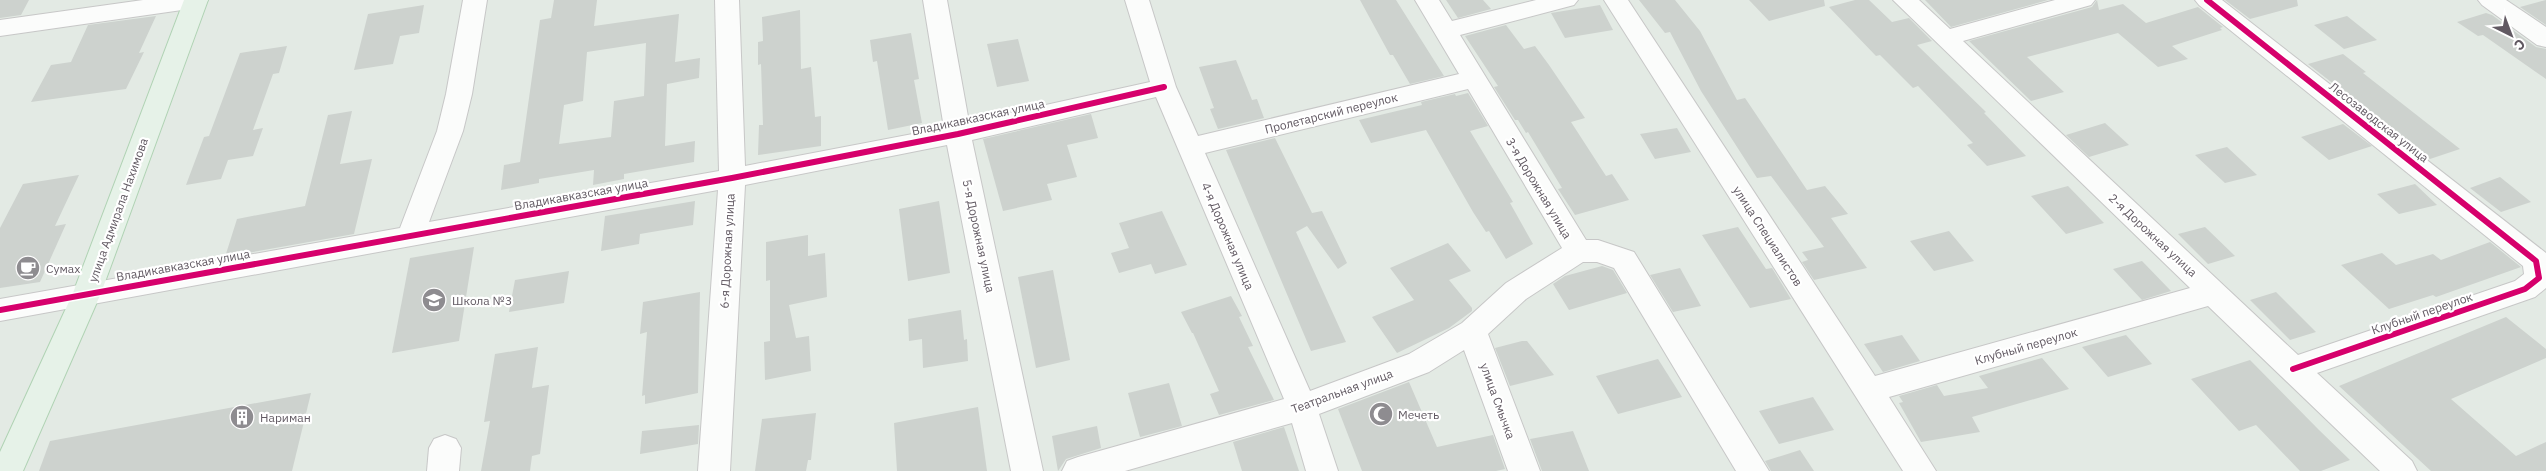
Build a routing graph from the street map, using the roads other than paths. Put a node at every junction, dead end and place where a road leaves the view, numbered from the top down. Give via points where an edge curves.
1 (196, 0) edge
2 (475, 0) edge
3 (727, 0) edge
4 (935, 0) edge
5 (1137, 0) edge
6 (1427, 0) edge
7 (1566, 0) edge
8 (1616, 0) edge
9 (1905, 0) edge
10 (2083, 0) edge
11 (2207, 0) edge
12 (2490, 0) edge
13 (0, 28) edge
14 (1445, 31) junction
15 (1945, 38) junction
16 (2546, 39) edge
17 (1474, 79) junction
18 (1164, 87) junction
19 (958, 134) junction
20 (1190, 147) junction
21 (732, 178) junction
22 (410, 236) junction
23 (1578, 251) junction
24 (2536, 261) joint
25 (87, 293) junction
26 (2214, 293) junction
27 (0, 310) edge
28 (1472, 331) junction
29 (2294, 369) junction
30 (1868, 391) junction
31 (1302, 407) junction
32 (7, 471) edge
33 (714, 471) edge
34 (1027, 471) edge
35 (1078, 471) edge
36 (1322, 471) edge
37 (1524, 471) edge
38 (1753, 471) edge
39 (1920, 471) edge
40 (2401, 471) edge

1 - 13 street
1 - 25 main road, улица Адмирала Нахимова
2 - 22 street via 450,131
3 - 21 street, 6-я Дорожная улица
4 - 19 street, 5-я Дорожная улица
5 - 18 street, 4-я Дорожная улица
6 - 14 street, 3-я Дорожная улица
7 - 14 street
8 - 30 street, улица Специалистов
9 - 15 street, 2-я Дорожная улица
10 - 15 street
11 - 24 street, Лесозаводская улица
12 - 16 street
14 - 17 street, 3-я Дорожная улица
15 - 26 street, 2-я Дорожная улица
17 - 20 street, Пролетарский переулок
17 - 23 street, 3-я Дорожная улица
18 - 19 street, Владикавказская улица
18 - 20 street, 4-я Дорожная улица
19 - 21 street, Владикавказская улица
19 - 34 street, 5-я Дорожная улица
20 - 31 street, 4-я Дорожная улица
21 - 22 street, Владикавказская улица
21 - 33 street, 6-я Дорожная улица
22 - 25 street, Владикавказская улица
23 - 28 street, Театральная улица via 1516,291
23 - 38 street, 3-я Дорожная улица via 1598,251 1624,260
24 - 29 street, Клубный переулок via 2539,278 2525,289
25 - 27 street, Владикавказская улица
25 - 32 main road, улица Адмирала Нахимова
26 - 29 street, 2-я Дорожная улица
26 - 30 street, Клубный переулок
28 - 31 street, Театральная улица via 1419,363
28 - 37 street, улица Смычка
29 - 40 street, 2-я Дорожная улица
30 - 39 street, улица Специалистов
31 - 35 street, Театральная улица
31 - 36 street, 4-я Дорожная улица

